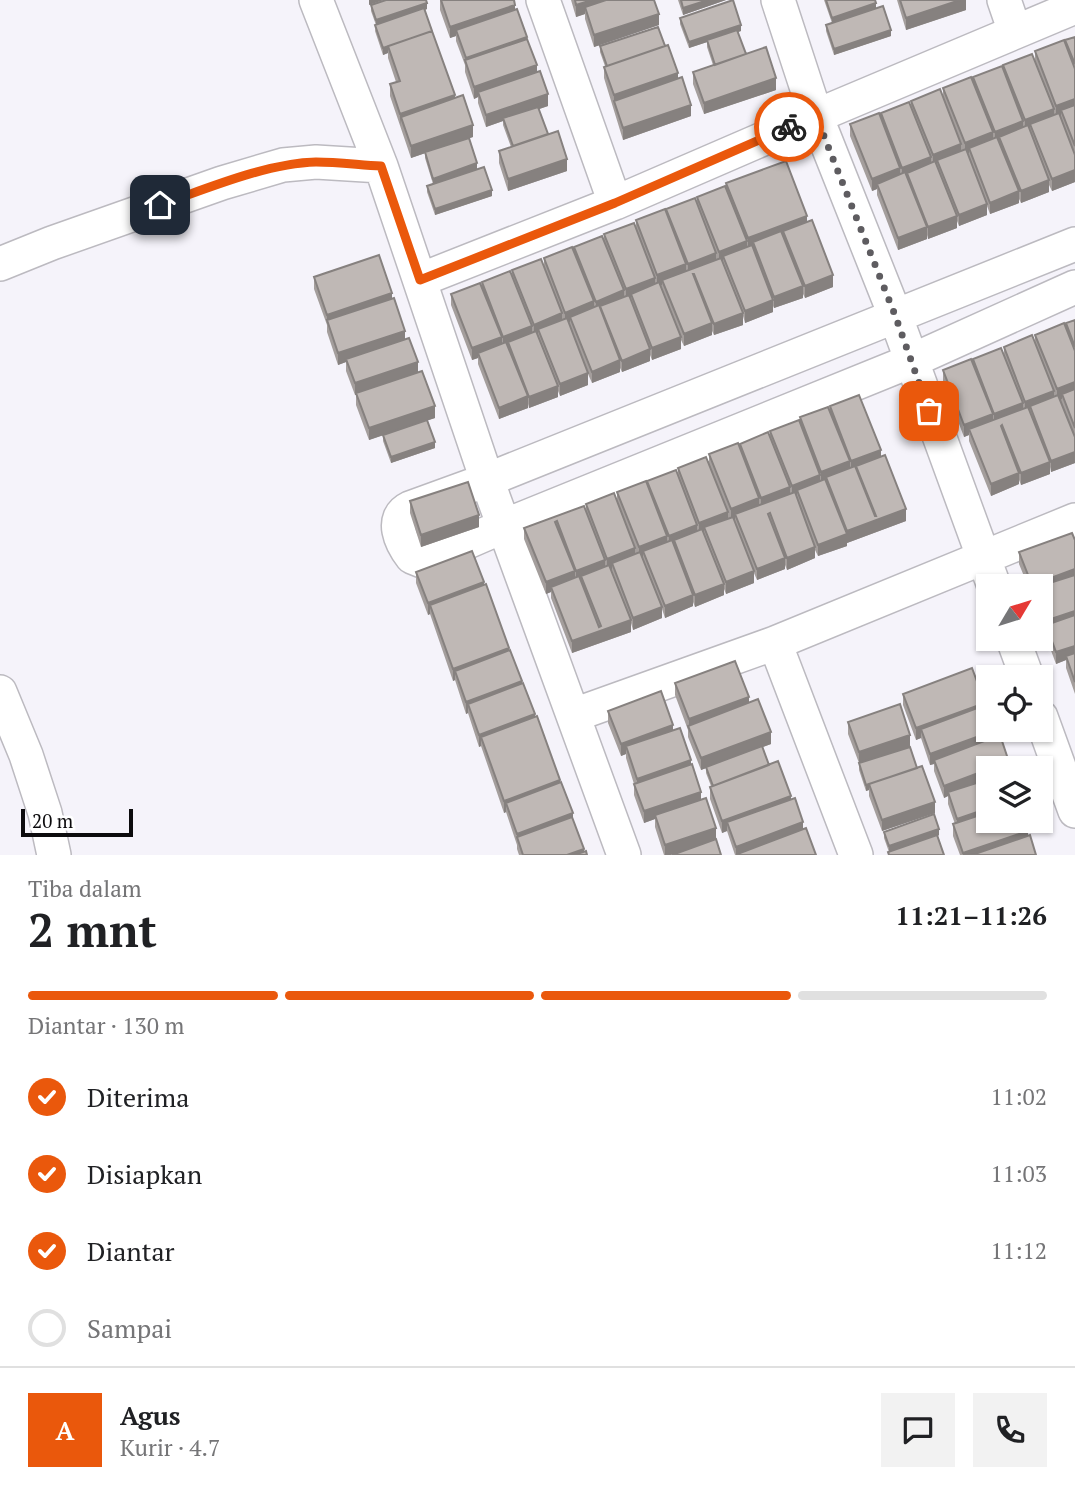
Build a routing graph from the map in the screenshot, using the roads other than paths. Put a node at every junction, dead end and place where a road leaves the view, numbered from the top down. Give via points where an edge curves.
1 (316, 0) edge
2 (543, 0) edge
3 (778, 0) edge
4 (1004, 0) edge
5 (1075, 7) edge
6 (1015, 32) junction
7 (816, 116) junction
8 (381, 166) junction
9 (615, 203) junction
10 (1075, 244) edge
11 (0, 264) edge
12 (420, 280) junction
13 (1075, 287) edge
14 (895, 315) junction
15 (911, 362) junction
16 (487, 480) junction
17 (1075, 520) edge
18 (504, 526) junction
19 (989, 572) edge
20 (775, 643) junction
21 (0, 692) edge
22 (574, 715) junction
23 (1050, 742) edge
24 (13, 761) edge
25 (1075, 811) edge
26 (54, 855) edge
27 (624, 855) edge
28 (856, 855) edge

1 - 8 street
2 - 9 street
3 - 7 street
4 - 6 street
5 - 6 street
6 - 7 street
7 - 9 street
7 - 14 street
8 - 11 street via 283,165
8 - 12 street
9 - 12 street
10 - 14 street
12 - 16 street
13 - 15 street
14 - 15 street
14 - 16 street
15 - 18 street
15 - 19 street
16 - 18 street
16 - 18 street via 405,510 398,522 400,534 412,557 422,561
17 - 19 street
18 - 22 street
19 - 20 street
20 - 22 street
20 - 28 street
21 - 24 street
22 - 27 street
23 - 25 street
24 - 26 street via 45,813

